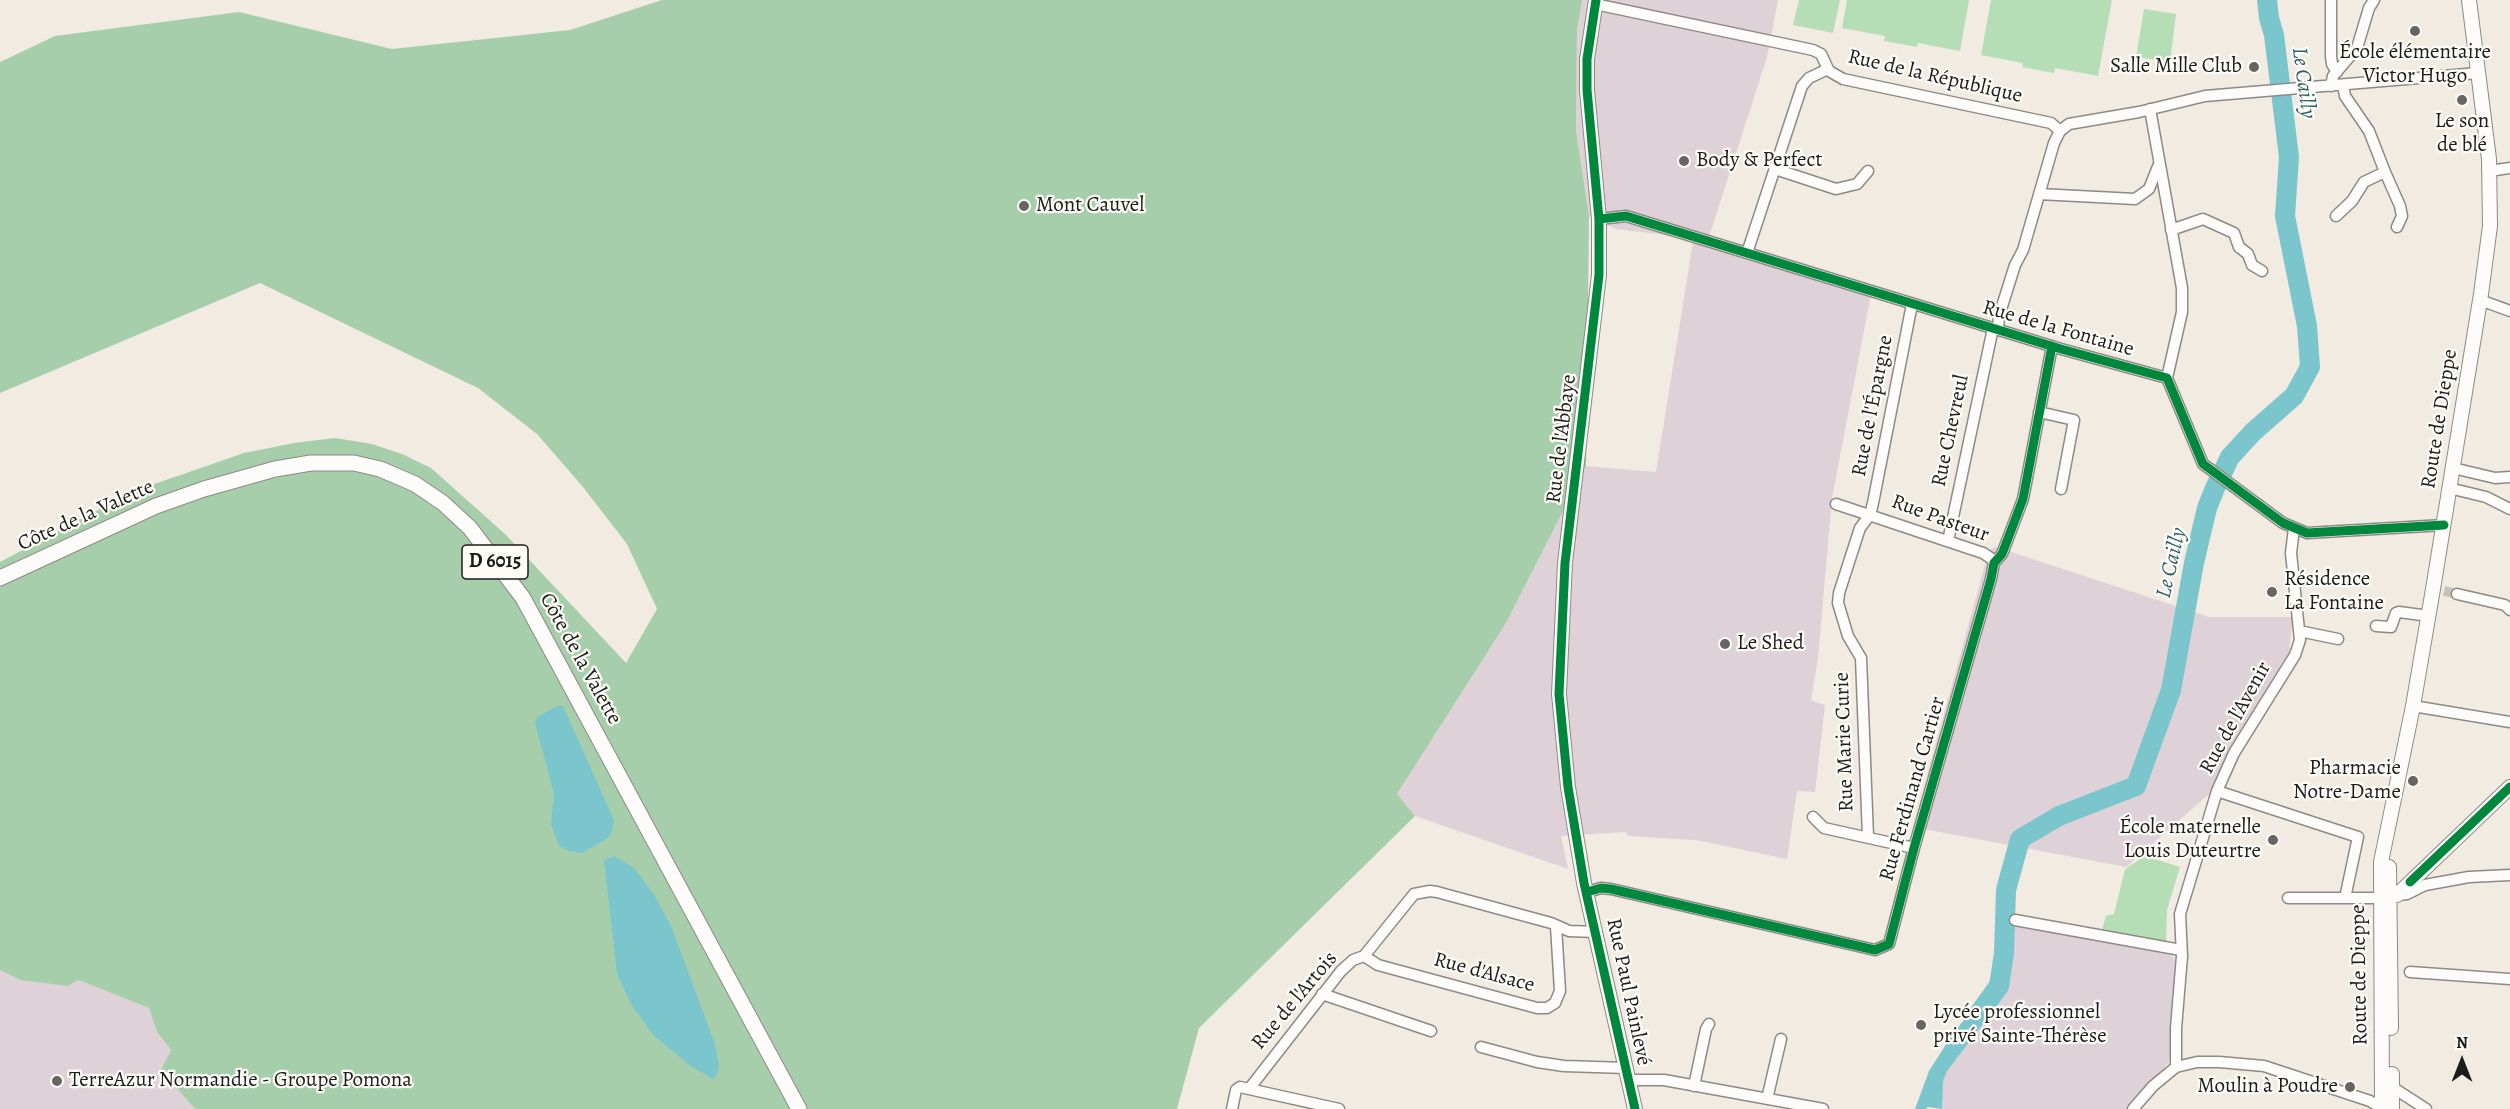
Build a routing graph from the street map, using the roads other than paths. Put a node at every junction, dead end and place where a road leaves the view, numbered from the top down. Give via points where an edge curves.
1 (2331, 0) edge
2 (2374, 0) edge
3 (2469, 0) edge
4 (1595, 2) edge
5 (1828, 69) junction
6 (2337, 72) junction
7 (2478, 73) junction
8 (2331, 86) junction
9 (2343, 86) junction
10 (2150, 109) junction
11 (2060, 131) junction
12 (2160, 162) junction
13 (2510, 168) edge
14 (1775, 170) junction
15 (1868, 171) dead end
16 (2489, 171) junction
17 (2385, 172) junction
18 (2039, 194) junction
19 (2336, 216) dead end
20 (1599, 219) junction
21 (2397, 227) dead end
22 (2171, 230) junction
23 (1747, 253) junction
24 (2262, 271) dead end
25 (2480, 300) junction
26 (1912, 304) junction
27 (2510, 311) edge
28 (1996, 329) junction
29 (2052, 346) junction
30 (2167, 378) junction
31 (2039, 412) junction
32 (2453, 468) junction
33 (2510, 477) edge
34 (2449, 488) junction
35 (2061, 489) dead end
36 (1836, 504) dead end
37 (2510, 509) edge
38 (1870, 515) junction
39 (2444, 525) junction
40 (2294, 528) junction
41 (1948, 541) junction
42 (1994, 563) junction
43 (0, 578) edge
44 (2457, 594) tunnel mouth
45 (2510, 610) edge
46 (2429, 616) junction
47 (2376, 626) dead end
48 (2299, 631) junction
49 (2338, 639) dead end
50 (2413, 706) junction
51 (2510, 722) edge
52 (2510, 787) edge
53 (2217, 791) junction
54 (1813, 817) dead end
55 (1869, 837) junction
56 (1914, 848) junction
57 (2384, 874) junction
58 (2510, 875) edge
59 (2410, 882) junction
60 (2425, 885) junction
61 (1586, 888) junction
62 (2389, 897) junction
63 (2288, 898) dead end
64 (2345, 898) junction
65 (2015, 920) dead end
66 (1556, 926) junction
67 (1596, 932) junction
68 (2181, 950) junction
69 (1364, 956) junction
70 (2410, 972) dead end
71 (2510, 979) edge
72 (1322, 994) junction
73 (1709, 1024) dead end
74 (1431, 1031) dead end
75 (1781, 1039) dead end
76 (1481, 1047) dead end
77 (2176, 1067) junction
78 (1627, 1074) junction
79 (1694, 1086) junction
80 (1249, 1089) junction
81 (1767, 1099) junction
82 (2385, 1102) edge
83 (1794, 1107) edge
84 (799, 1109) edge
85 (1232, 1109) edge
86 (1339, 1109) edge
87 (1635, 1109) edge
88 (1823, 1109) edge
89 (2133, 1109) edge
90 (2426, 1109) edge

1 - 6 street via 2331,56
2 - 6 street via 2357,48
3 - 7 street, Route de Dieppe
4 - 5 street via 1813,50 1821,54
4 - 20 street, Rue de l'Abbaye via 1587,90
5 - 11 street, Rue de la République via 1835,76 1856,83 2051,123
5 - 14 street, Rue de la République via 1802,86
6 - 8 street
7 - 9 street
7 - 16 street, Route de Dieppe
8 - 9 street
8 - 10 street via 2205,96
9 - 17 street via 2345,96 2369,131
10 - 11 street via 2069,124
10 - 12 street
11 - 18 street, Rue Chevreul
12 - 18 street via 2149,189 2135,199
12 - 22 street
13 - 16 street
14 - 15 street via 1836,189 1857,184
14 - 23 street, Rue de la République
16 - 25 street, Route de Dieppe via 2490,226
17 - 19 street via 2364,182
17 - 21 street via 2402,216
18 - 28 street, Rue Chevreul
20 - 23 street, Rue de la Fontaine via 1626,216
20 - 61 street, Rue de l'Abbaye via 1598,292 1564,562 1559,672 1568,787
22 - 24 street via 2204,219 2234,233 2252,265
22 - 30 street via 2182,312
23 - 26 street, Rue de la Fontaine
25 - 27 street
25 - 32 street, Route de Dieppe
26 - 28 street, Rue de la Fontaine
26 - 38 street, Rue de l'Épargne
28 - 29 street, Rue de la Fontaine
28 - 41 street, Rue Chevreul
29 - 30 street, Rue de la Fontaine
29 - 31 street, Rue Ferdinand Cartier
30 - 40 street via 2203,464
31 - 35 street via 2074,420
31 - 42 street, Rue Ferdinand Cartier via 2023,499 2002,554
32 - 33 street via 2495,478
32 - 34 street, Route de Dieppe
34 - 37 street via 2486,497
34 - 39 street, Route de Dieppe
36 - 38 street, Rue Pasteur
38 - 41 street, Rue Pasteur
38 - 55 street, Rue Marie Curie via 1860,528 1838,603 1848,636 1861,658
39 - 40 street via 2313,533
39 - 46 street, Route de Dieppe via 2439,590
40 - 48 street, Rue de l'Avenir via 2291,554
41 - 42 street, Rue Pasteur via 1983,553
42 - 56 street, Rue Ferdinand Cartier
43 - 84 main road, Côte de la Valette / D 6015 via 156,506 275,469 311,463 354,463 381,469 415,484 470,528 523,598
44 - 45 street via 2505,605
46 - 47 street via 2399,612 2391,627
46 - 50 street, Route de Dieppe
48 - 49 street
48 - 53 street, Rue de l'Avenir via 2295,655 2234,753
50 - 51 street
50 - 57 street, Route de Dieppe via 2386,841
52 - 59 street
53 - 64 street via 2358,837
53 - 68 street, Rue de l'Avenir via 2180,914
54 - 55 street, Rue Marie Curie via 1824,828
55 - 56 street, Rue Marie Curie
56 - 61 street, Rue Ferdinand Cartier via 1889,944 1875,950 1611,888
57 - 59 street
57 - 62 street, Route de Dieppe
58 - 60 street
59 - 60 street
59 - 62 street
60 - 62 street via 2408,894
61 - 67 street, Rue Paul Painlevé
62 - 64 street
62 - 82 street, Route de Dieppe
63 - 64 street
65 - 68 street
66 - 67 street via 1569,931
66 - 69 street, Rue de l'Artois via 1437,892 1421,892 1409,899
66 - 69 street, Rue d'Alsace via 1560,991 1555,1003 1546,1008 1378,965
67 - 78 street, Rue Paul Painlevé
68 - 77 street, Rue de l'Avenir
69 - 72 street, Rue de l'Artois via 1347,965
70 - 71 street
72 - 74 street
72 - 80 street, Rue de l'Artois
73 - 79 street
75 - 81 street
76 - 78 street via 1537,1062
77 - 82 street via 2197,1062 2264,1066
77 - 89 street
78 - 79 street
78 - 87 street, Rue Paul Painlevé
79 - 81 street
80 - 85 street, Rue de l'Artois via 1236,1090
80 - 86 street
81 - 83 street
82 - 90 street
83 - 88 street

